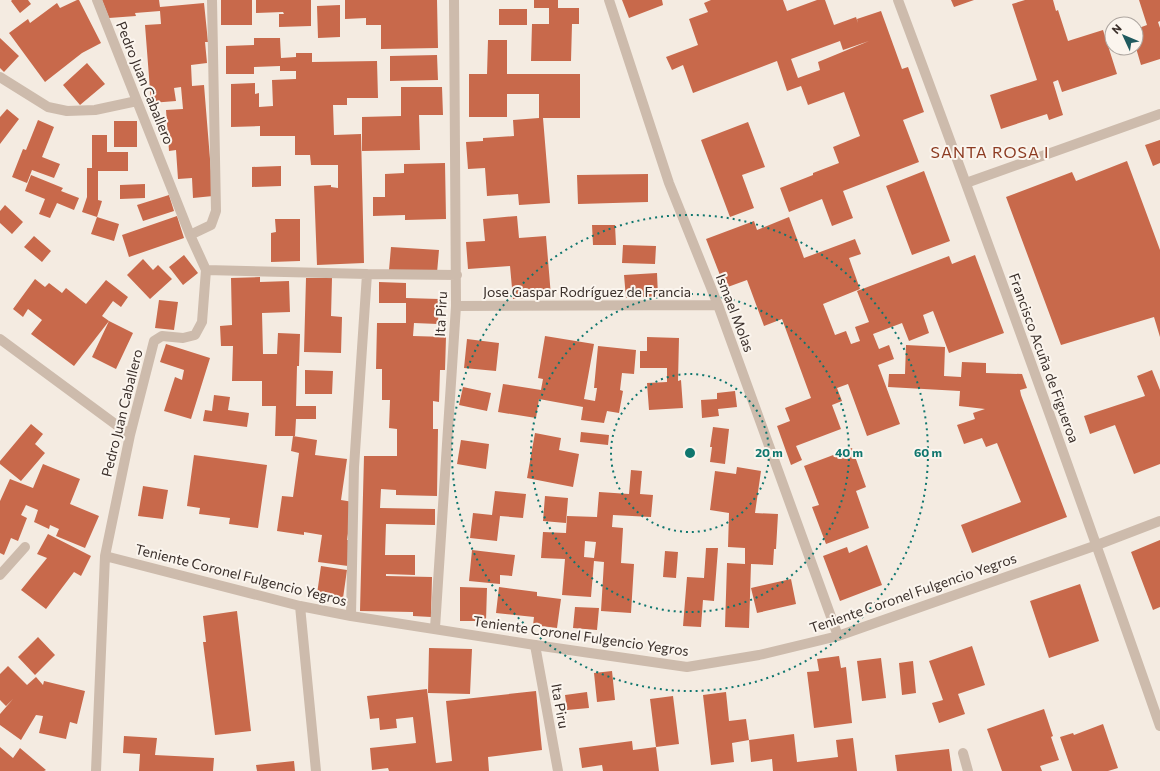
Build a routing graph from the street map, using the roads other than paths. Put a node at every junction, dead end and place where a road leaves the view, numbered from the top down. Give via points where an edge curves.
1 (97, 0) edge
2 (212, 0) edge
3 (454, 0) edge
4 (609, 0) edge
5 (898, 0) edge
6 (0, 77) edge
7 (137, 101) junction
8 (1160, 114) edge
9 (966, 183) junction
10 (190, 235) junction
11 (206, 270) junction
12 (367, 274) junction
13 (456, 275) junction
14 (718, 305) junction
15 (456, 306) junction
16 (0, 339) edge
17 (130, 435) junction
18 (1160, 521) edge
19 (1097, 545) junction
20 (25, 546) dead end
21 (105, 556) junction
22 (0, 575) edge
23 (300, 606) junction
24 (351, 616) junction
25 (435, 628) junction
26 (838, 636) junction
27 (536, 645) junction
28 (1160, 726) edge
29 (963, 753) dead end
30 (96, 771) edge
31 (316, 771) edge
32 (558, 771) edge
33 (968, 771) edge

1 - 7 street, Pedro Juan Caballero
2 - 10 street via 216,211 211,225
3 - 13 street, Ita Piru
4 - 14 street, Ismael Molas via 669,183
5 - 9 street, Francisco Acuña de Figueroa
6 - 7 street via 48,107 67,111 95,110
7 - 10 street, Pedro Juan Caballero
8 - 9 street
9 - 19 street, Francisco Acuña de Figueroa
10 - 11 street, Pedro Juan Caballero
11 - 12 street
11 - 17 street, Pedro Juan Caballero via 202,322 195,334 183,338 162,336 154,341
12 - 13 street
12 - 24 street via 354,467
13 - 15 street, Ita Piru
14 - 15 street, Jose Gaspar Rodríguez de Francia
14 - 26 street, Ismael Molas
15 - 25 street, Ita Piru
16 - 17 street
17 - 21 street, Pedro Juan Caballero
18 - 19 street, Teniente Coronel Fulgencio Yegros
19 - 26 street, Teniente Coronel Fulgencio Yegros
19 - 28 street, Francisco Acuña de Figueroa
20 - 22 street
21 - 23 street, Teniente Coronel Fulgencio Yegros
21 - 30 street, Pedro Juan Caballero
23 - 24 street, Teniente Coronel Fulgencio Yegros
23 - 31 street
24 - 25 street, Teniente Coronel Fulgencio Yegros
25 - 27 street, Teniente Coronel Fulgencio Yegros
26 - 27 street, Teniente Coronel Fulgencio Yegros via 759,655 687,667
27 - 32 street, Ita Piru
29 - 33 street

